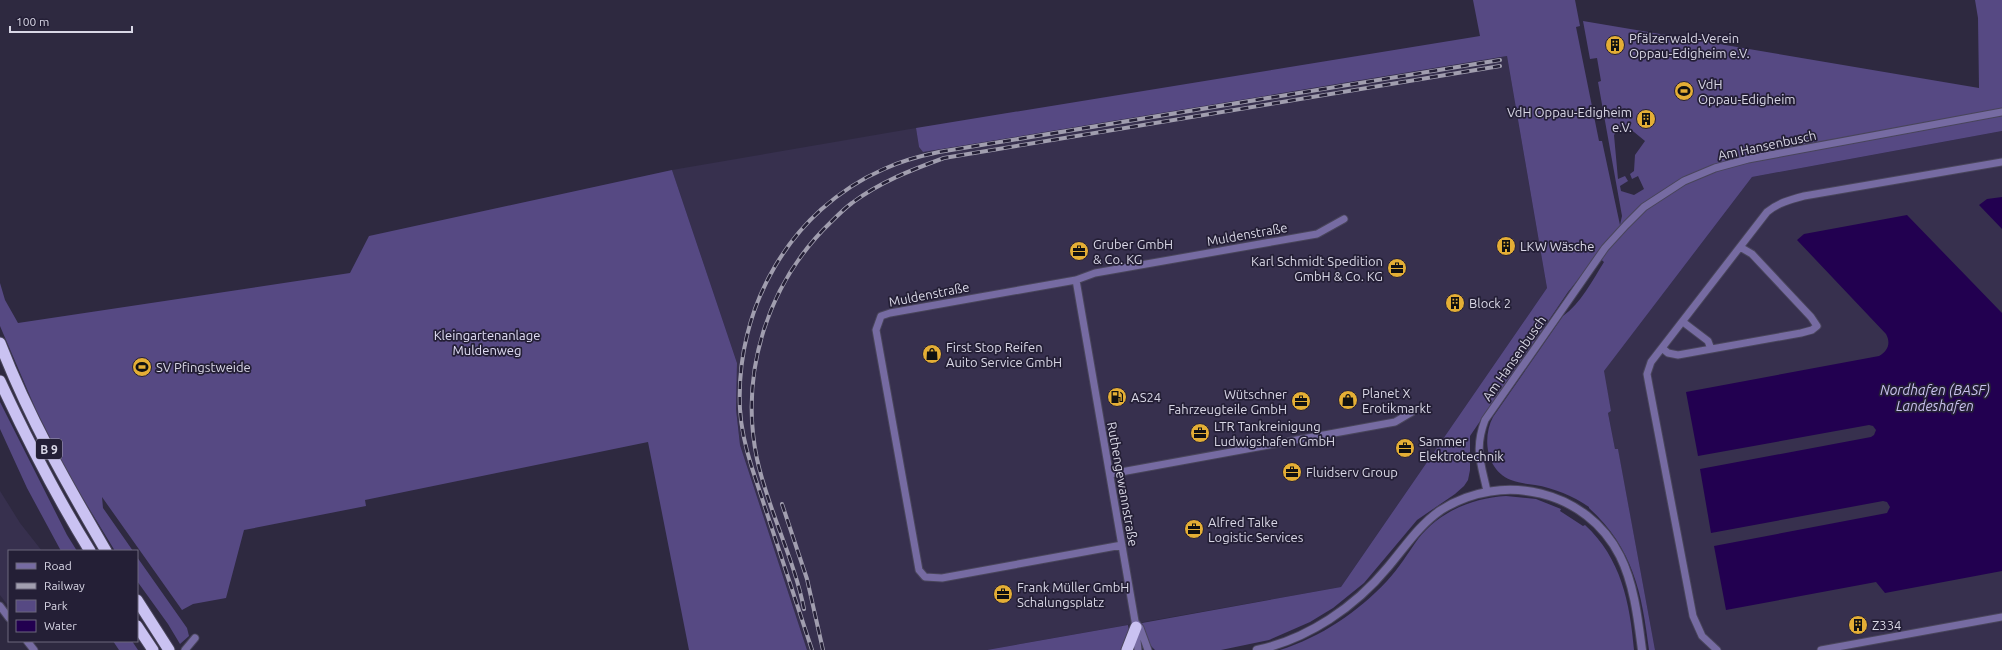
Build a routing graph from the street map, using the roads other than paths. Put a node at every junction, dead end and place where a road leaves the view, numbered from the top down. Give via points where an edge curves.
1 (2002, 112) edge
2 (2002, 162) edge
3 (1344, 219) dead end
4 (1740, 247) junction
5 (1076, 280) junction
6 (1683, 322) junction
7 (0, 343) edge
8 (1662, 348) junction
9 (1711, 349) junction
10 (0, 381) edge
11 (1412, 412) dead end
12 (1110, 474) junction
13 (1487, 491) junction
14 (1122, 545) junction
15 (89, 550) edge
16 (105, 550) edge
17 (138, 602) edge
18 (0, 606) edge
19 (8, 617) edge
20 (2002, 617) edge
21 (1135, 624) junction
22 (138, 628) edge
23 (195, 638) dead end
24 (28, 642) edge
25 (34, 650) edge
26 (153, 650) edge
27 (169, 650) edge
28 (185, 650) edge
29 (1127, 650) edge
30 (1138, 650) edge
31 (1148, 650) edge
32 (1257, 650) edge
33 (1642, 650) edge
34 (1717, 650) edge
35 (1821, 650) edge

1 - 13 street, Am Hansenbusch via 1748,159 1715,168 1684,181 1644,206 1605,248 1485,420 1478,446
2 - 4 street via 1788,200 1775,205 1767,212
3 - 5 street, Muldenstraße via 1317,234 1094,273
4 - 6 street
4 - 9 street via 1752,254 1812,317 1817,326 1801,333
5 - 12 street, Ruthengewannstraße
5 - 14 street, Muldenstraße via 890,313 881,316 876,330 920,570 926,577 942,578
6 - 8 street
6 - 9 street via 1708,341
7 - 16 highway, B 9 via 35,423
8 - 9 street via 1668,353 1678,355
8 - 34 street via 1651,362 1647,374 1649,385 1693,616 1702,636
10 - 15 highway, B 9 via 53,488
11 - 12 street via 1395,422
12 - 14 street, Ruthengewannstraße
13 - 32 street via 1461,500 1434,516 1420,528 1377,580 1344,609 1302,634
13 - 33 street via 1534,491 1572,506 1602,531 1613,544 1625,567
14 - 21 street, Ruthengewannstraße
17 - 27 highway
18 - 19 street
20 - 35 street
21 - 29 highway
21 - 30 street, Ruthengewannstraße
21 - 31 street, Ruthengewannstraße via 1140,628
22 - 26 highway
23 - 28 street
24 - 25 street

